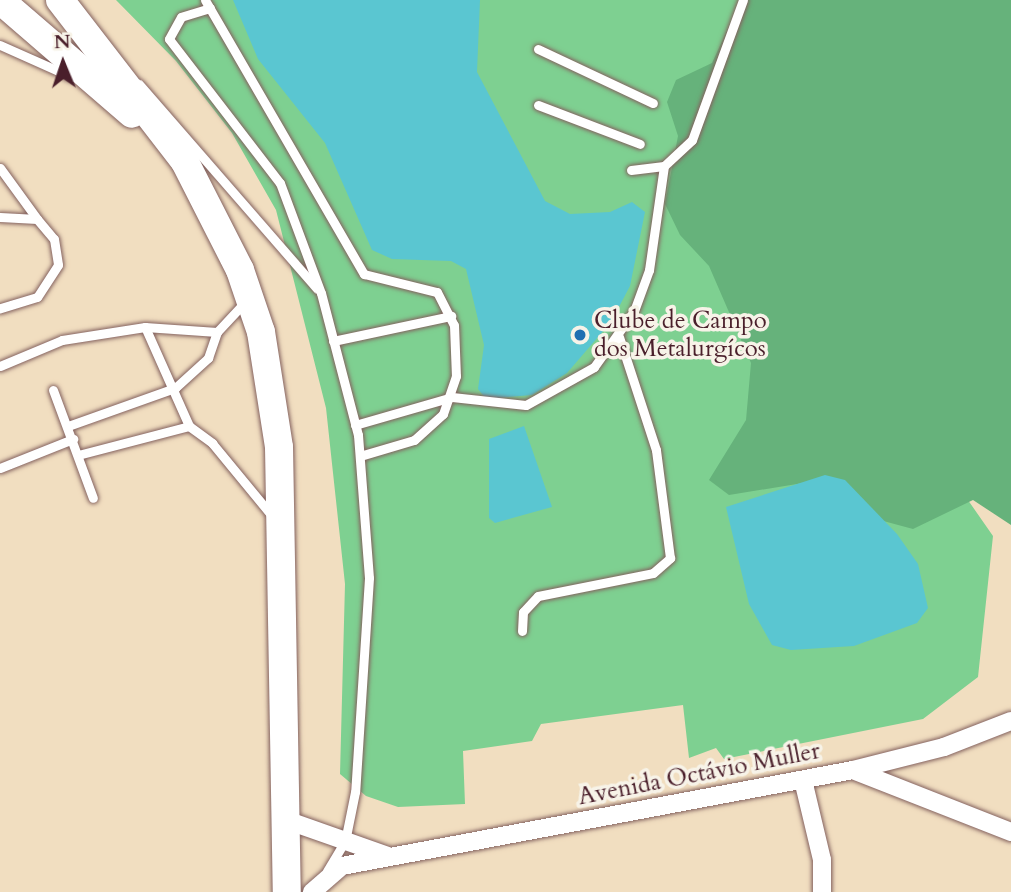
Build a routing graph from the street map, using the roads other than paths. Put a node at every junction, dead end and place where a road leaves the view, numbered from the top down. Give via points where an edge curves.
1 (0, 0) edge
2 (743, 0) edge
3 (207, 4) edge
4 (70, 5) edge
5 (0, 45) edge
6 (538, 48) dead end
7 (113, 65) junction
8 (653, 103) dead end
9 (124, 104) junction
10 (538, 104) dead end
11 (640, 144) dead end
12 (664, 166) junction
13 (0, 168) edge
14 (631, 170) dead end
15 (202, 196) junction
16 (0, 217) edge
17 (37, 219) junction
18 (321, 293) junction
19 (250, 297) junction
20 (0, 301) edge
21 (25, 303) junction
22 (0, 308) edge
23 (451, 316) junction
24 (145, 327) junction
25 (217, 332) junction
26 (619, 337) junction
27 (333, 341) junction
28 (0, 366) edge
29 (176, 388) junction
30 (52, 390) dead end
31 (452, 397) junction
32 (355, 425) junction
33 (68, 426) junction
34 (189, 426) junction
35 (73, 439) junction
36 (78, 455) junction
37 (360, 456) junction
38 (0, 468) edge
39 (93, 498) dead end
40 (283, 529) junction
41 (522, 631) dead end
42 (1011, 721) edge
43 (853, 770) junction
44 (803, 780) junction
45 (286, 820) junction
46 (1011, 832) edge
47 (345, 841) junction
48 (392, 857) junction
49 (317, 885) edge
50 (287, 892) edge
51 (821, 892) edge

1 - 9 main road
2 - 12 lane via 698,130
3 - 18 lane via 181,17 169,40 273,172
3 - 23 lane via 364,274 437,292
4 - 7 main road
5 - 9 lane
6 - 8 lane
7 - 15 main road via 170,139
7 - 18 lane via 152,93
9 - 15 main road
10 - 11 lane
12 - 14 lane
12 - 26 lane via 649,270
13 - 17 lane
15 - 19 main road
16 - 17 lane
17 - 21 lane via 54,239 58,265 47,288
18 - 27 lane
19 - 25 lane
19 - 40 main road via 270,374
20 - 21 lane
21 - 22 lane
23 - 27 lane
23 - 31 lane via 457,351
24 - 25 lane
24 - 28 lane via 62,340
24 - 29 lane
25 - 29 lane via 208,358
26 - 31 lane via 594,367 547,399 509,407
26 - 41 lane via 656,450 670,558 653,573 538,596 523,612
27 - 32 lane
29 - 33 lane
29 - 34 lane
30 - 33 lane
31 - 32 lane
31 - 37 lane via 414,440
32 - 37 lane
33 - 35 lane
34 - 36 lane
34 - 40 lane via 212,443
35 - 36 lane
35 - 38 lane
36 - 39 lane
37 - 47 lane via 369,578 355,792
40 - 45 main road
42 - 43 street, Avenida Octávio Muller via 944,747
43 - 44 street, Avenida Octávio Muller
43 - 46 street
44 - 48 street, Avenida Octávio Muller
44 - 51 street via 822,860
45 - 47 street
45 - 50 main road
47 - 48 street
47 - 49 lane
48 - 49 street, Avenida Octávio Muller via 342,866

